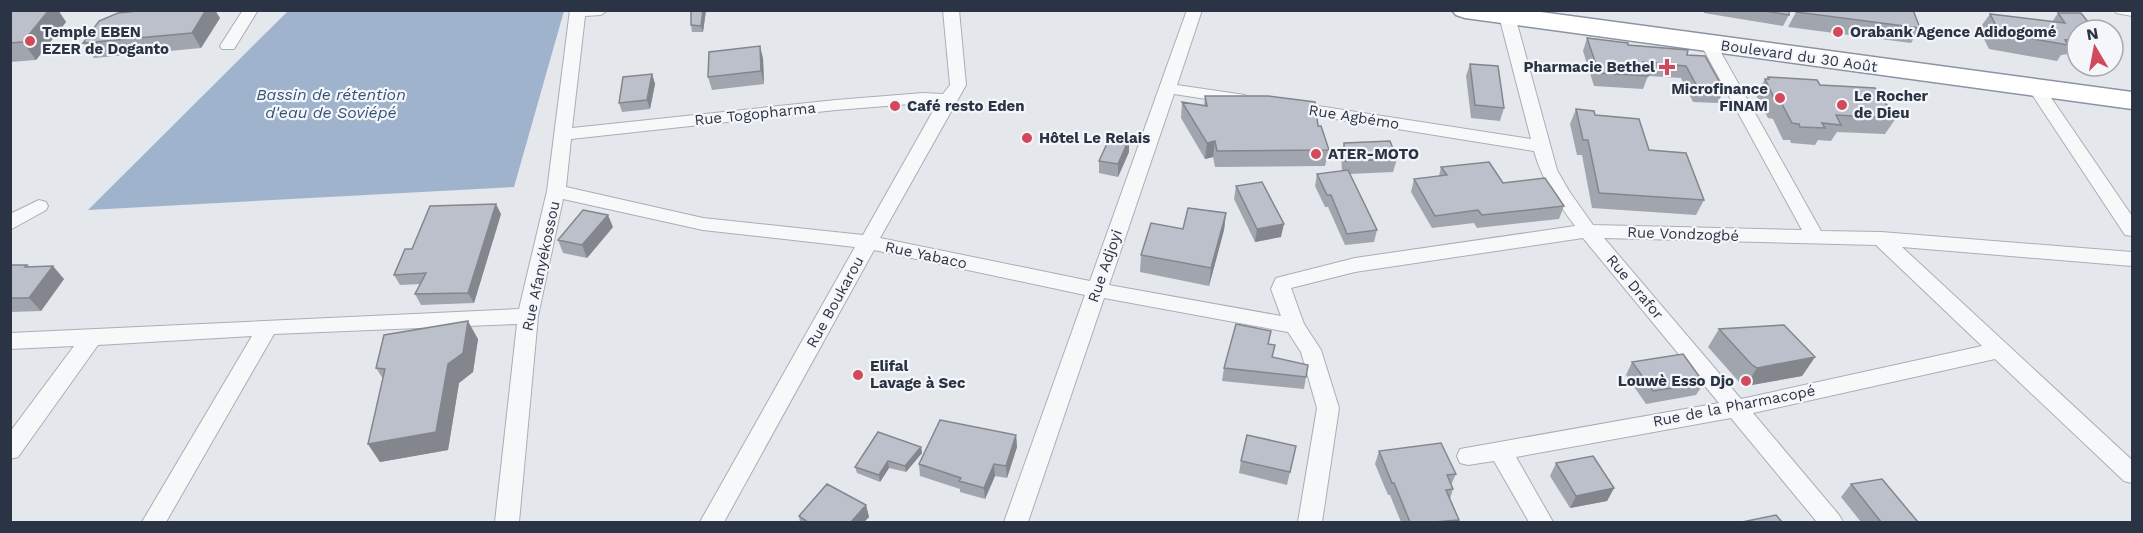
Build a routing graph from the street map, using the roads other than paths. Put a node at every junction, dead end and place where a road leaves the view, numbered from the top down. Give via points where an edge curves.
1 (251, 10) edge
2 (601, 10) edge
3 (951, 10) edge
4 (1195, 10) edge
5 (1465, 10) edge
6 (1534, 10) edge
7 (2121, 10) edge
8 (578, 11) edge
9 (2133, 12) edge
10 (1507, 16) junction
11 (1708, 43) junction
12 (228, 46) dead end
13 (2035, 87) junction
14 (1167, 88) junction
15 (2133, 90) edge
16 (948, 99) junction
17 (2133, 101) edge
18 (562, 135) junction
19 (1540, 146) junction
20 (556, 191) junction
21 (39, 206) dead end
22 (10, 224) edge
23 (2133, 230) edge
24 (1588, 231) junction
25 (1815, 237) junction
26 (1881, 240) junction
27 (868, 243) junction
28 (2133, 259) edge
29 (1097, 290) junction
30 (528, 316) junction
31 (1295, 326) junction
32 (268, 327) junction
33 (92, 338) junction
34 (10, 341) edge
35 (1999, 350) junction
36 (1737, 408) junction
37 (10, 450) edge
38 (1500, 450) junction
39 (1468, 456) dead end
40 (2133, 474) edge
41 (154, 522) edge
42 (507, 522) edge
43 (712, 522) edge
44 (1016, 522) edge
45 (1310, 522) edge
46 (1542, 522) edge
47 (1831, 522) edge

1 - 12 street
2 - 8 street
3 - 16 street, Rue Boukarou via 958,85
4 - 14 street, Rue Adjoyi
5 - 10 highway, Boulevard du 30 Août
6 - 15 highway, Boulevard du 30 Août
7 - 9 street
8 - 18 street, Rue Afanyékossou
10 - 11 highway, Boulevard du 30 Août
10 - 19 street, Rue Drafor
11 - 13 highway, Boulevard du 30 Août
11 - 25 street
13 - 17 highway, Boulevard du 30 Août
13 - 23 street
14 - 19 street, Rue Agbémo
14 - 29 street, Rue Adjoyi
16 - 18 street, Rue Togopharma via 847,104
16 - 27 street, Rue Boukarou
18 - 20 street, Rue Afanyékossou
19 - 24 street, Rue Drafor via 1557,186
20 - 27 street, Rue Yabaco via 703,224
20 - 30 street, Rue Afanyékossou
21 - 22 street
24 - 25 street, Rue Vondzogbé
24 - 31 street, Rue Vondzogbé via 1355,265 1283,284 1281,290
24 - 36 street, Rue Drafor
25 - 26 street, Rue Vondzogbé
26 - 28 street, Rue Vondzogbé
26 - 35 street
27 - 29 street, Rue Yabaco
27 - 43 street, Rue Boukarou
29 - 31 street, Rue Yabaco
29 - 44 street, Rue Adjoyi
30 - 32 street
30 - 42 street, Rue Afanyékossou
31 - 45 street via 1311,350 1328,408
32 - 33 street
32 - 41 street
33 - 34 street
33 - 37 street
35 - 36 street, Rue de la Pharmacopé
35 - 40 street
36 - 38 street, Rue de la Pharmacopé
36 - 47 street, Rue Drafor
38 - 39 street, Rue de la Pharmacopé
38 - 46 street

